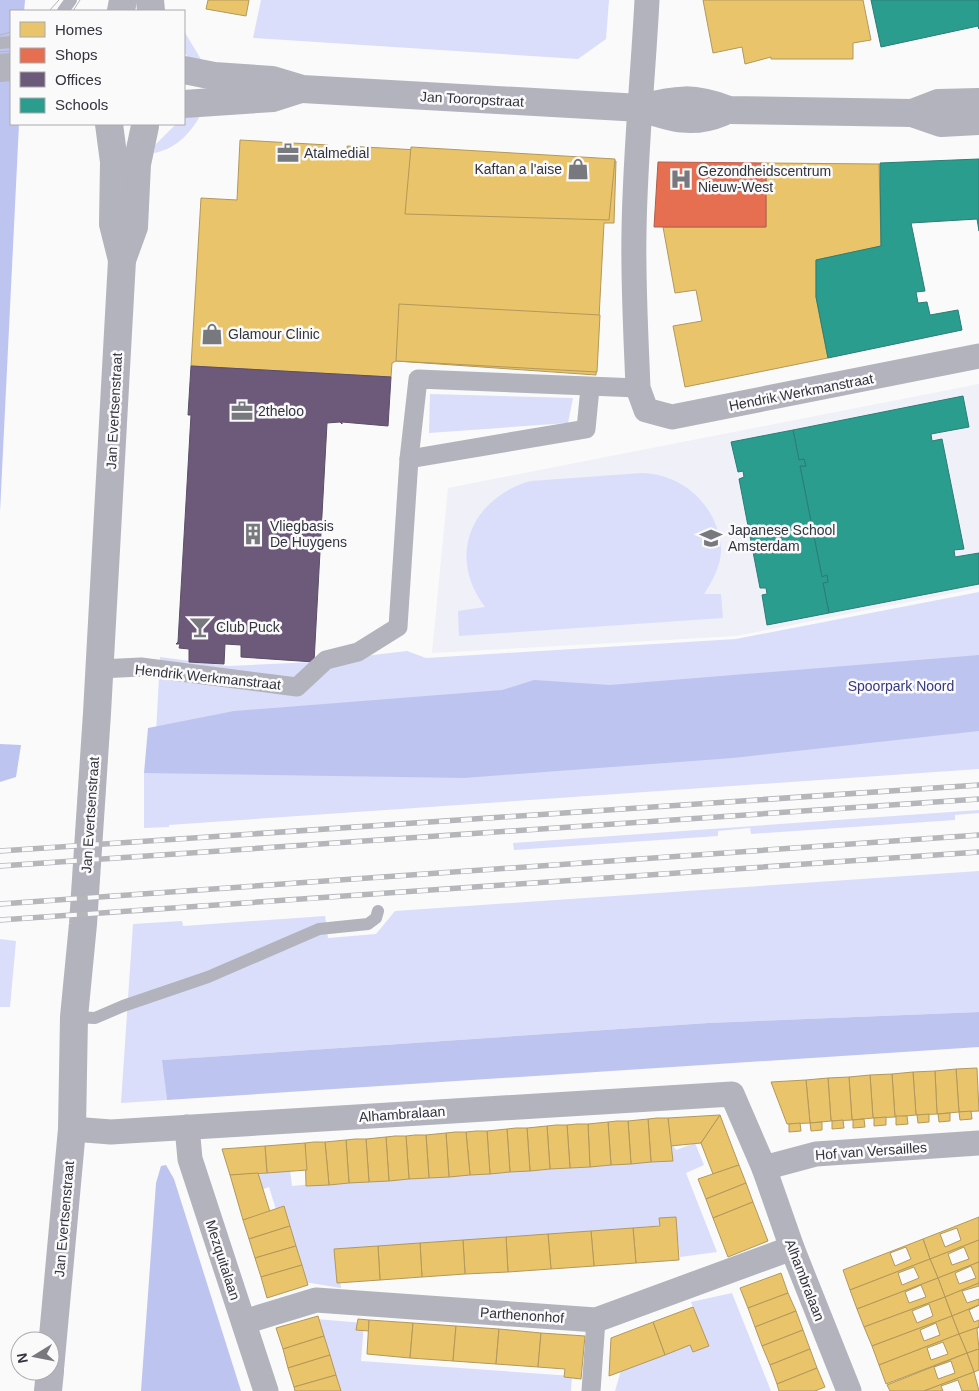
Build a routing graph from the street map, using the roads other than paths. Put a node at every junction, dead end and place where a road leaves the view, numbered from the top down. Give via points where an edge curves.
1 (647, 0) edge
2 (185, 70) edge
3 (302, 89) junction
4 (979, 102) edge
5 (185, 104) edge
6 (641, 108) junction
7 (912, 113) junction
8 (979, 121) edge
9 (109, 125) edge
10 (118, 125) edge
11 (148, 125) edge
12 (122, 260) junction
13 (979, 356) edge
14 (590, 388) junction
15 (638, 388) junction
16 (409, 459) junction
17 (99, 669) junction
18 (378, 911) dead end
19 (74, 1017) junction
20 (187, 1127) junction
21 (72, 1129) junction
22 (979, 1143) edge
23 (764, 1168) junction
24 (792, 1248) junction
25 (596, 1320) junction
26 (244, 1322) junction
27 (54, 1331) edge
28 (266, 1391) edge
29 (591, 1391) edge
30 (849, 1391) edge

1 - 6 street, Hendrik Werkmanstraat
2 - 3 street, Jan Tooropstraat via 214,76 272,80
3 - 5 street, Jan Tooropstraat via 273,98
3 - 6 street, Jan Tooropstraat
4 - 7 street, Jan Tooropstraat via 938,103
6 - 7 street, Jan Tooropstraat via 674,119 706,119 729,110
6 - 15 street, Hendrik Werkmanstraat via 634,232
7 - 8 street, Jan Tooropstraat via 941,123
9 - 12 street, Jan Evertsenstraat via 114,162 113,224
10 - 11 street via 126,128
11 - 12 street, Jan Evertsenstraat via 138,164 134,227
12 - 17 street, Jan Evertsenstraat
13 - 15 street, Hendrik Werkmanstraat via 672,417 646,410
14 - 15 street, Hendrik Werkmanstraat
14 - 16 street via 586,429
14 - 16 street, Hendrik Werkmanstraat via 418,379
16 - 17 street, Hendrik Werkmanstraat via 398,627 358,652 326,660 298,687 141,667
17 - 19 street, Jan Evertsenstraat
18 - 19 lane via 376,918 368,924 319,929 208,977 95,1018
19 - 21 street, Jan Evertsenstraat
20 - 21 street, Alhambralaan via 110,1132
20 - 23 street, Alhambralaan via 732,1094
20 - 26 street, Mezquitalaan via 190,1159
21 - 27 street, Jan Evertsenstraat
22 - 23 street, Hof van Versailles via 816,1154
23 - 24 street, Alhambralaan
24 - 25 street, Parthenonhof
24 - 30 street, Alhambralaan
25 - 26 street, Parthenonhof via 316,1300
25 - 29 street
26 - 28 street, Mezquitalaan

